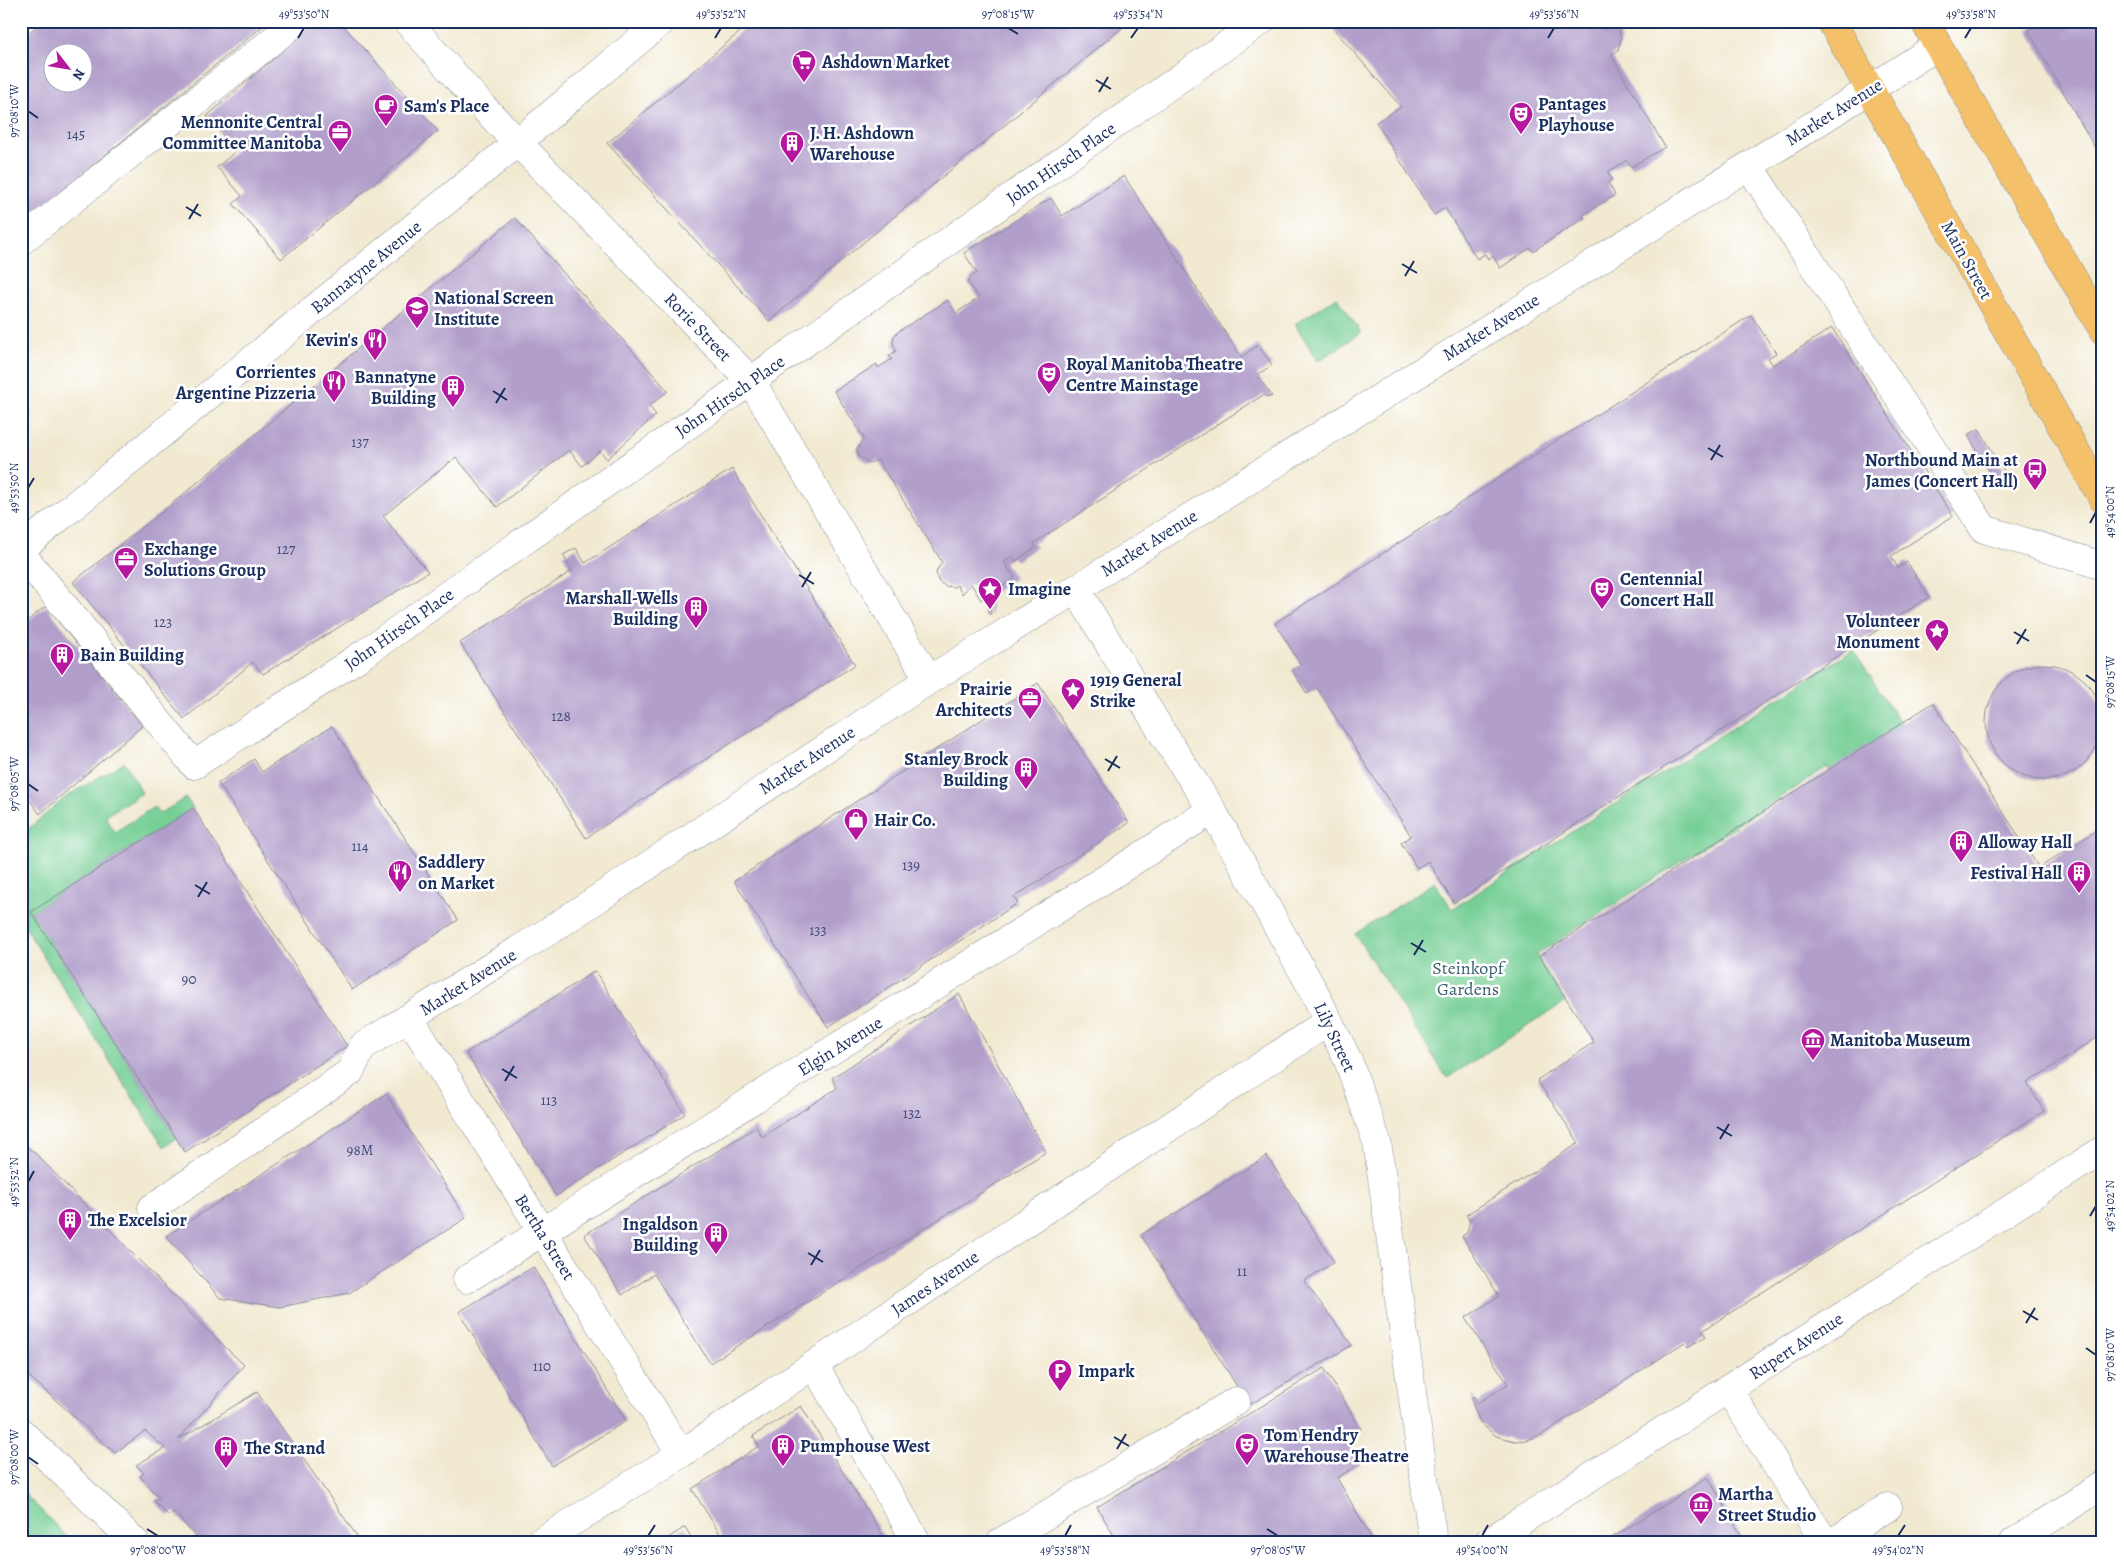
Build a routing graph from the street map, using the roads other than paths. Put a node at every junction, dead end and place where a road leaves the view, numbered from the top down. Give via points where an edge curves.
1 (296, 21) edge
2 (407, 21) edge
3 (662, 21) edge
4 (1261, 21) edge
5 (1831, 21) edge
6 (1924, 21) edge
7 (1937, 46) junction
8 (1869, 90) junction
9 (518, 142) junction
10 (1749, 166) junction
11 (21, 242) edge
12 (2103, 330) edge
13 (751, 381) junction
14 (2103, 499) edge
15 (21, 549) edge
16 (21, 553) edge
17 (2103, 566) edge
18 (1076, 589) junction
19 (929, 680) junction
20 (1212, 810) junction
21 (410, 1019) junction
22 (1329, 1021) junction
23 (2103, 1150) edge
24 (152, 1208) dead end
25 (543, 1232) junction
26 (467, 1278) dead end
27 (814, 1365) junction
28 (1728, 1389) junction
29 (1236, 1401) dead end
30 (21, 1432) edge
31 (681, 1454) junction
32 (2103, 1485) edge
33 (1888, 1507) dead end
34 (135, 1542) edge
35 (540, 1542) edge
36 (917, 1542) edge
37 (1001, 1542) edge
38 (1433, 1542) edge
39 (1488, 1542) edge
40 (1825, 1542) edge
41 (1833, 1542) edge
42 (2014, 1542) edge

1 - 11 street
2 - 9 street, Rorie Street
3 - 9 street, Bannatyne Avenue
4 - 13 street, John Hirsch Place
5 - 8 main road, Main Street
6 - 7 main road
7 - 8 street, Market Avenue
7 - 12 main road
8 - 10 street, Market Avenue
8 - 14 main road, Main Street
9 - 13 street, Rorie Street
9 - 15 street, Bannatyne Avenue
10 - 17 street via 1984,529
10 - 18 street, Market Avenue
13 - 16 street, John Hirsch Place via 365,653 194,764
13 - 19 street, Rorie Street
18 - 19 street, Market Avenue
18 - 20 street, Lily Street
19 - 21 street, Market Avenue
20 - 22 street, Lily Street
20 - 25 street, Elgin Avenue
21 - 24 street, Market Avenue via 363,1046 350,1072
21 - 25 street, Bertha Street
22 - 27 street, James Avenue
22 - 38 street, Lily Street via 1348,1060 1377,1142
23 - 28 street, Rupert Avenue
25 - 26 street, Elgin Avenue
25 - 31 street, Bertha Street
27 - 31 street, James Avenue
27 - 36 street
28 - 39 street, Rupert Avenue
28 - 40 street
29 - 37 street
30 - 34 street
31 - 35 street, James Avenue
32 - 42 street
33 - 41 street

